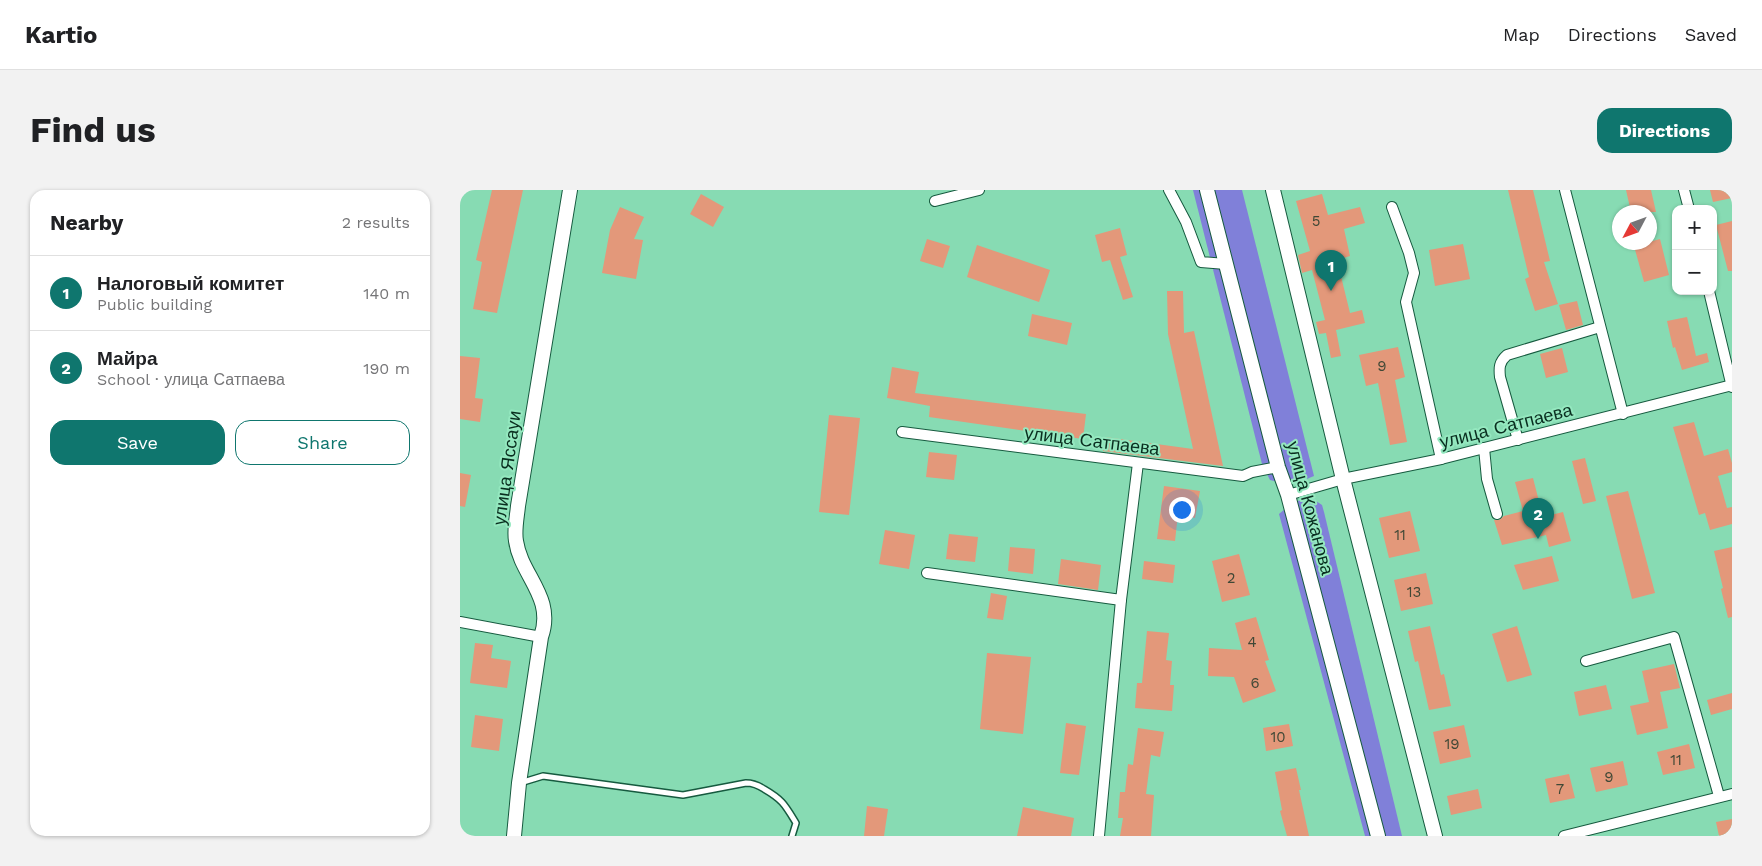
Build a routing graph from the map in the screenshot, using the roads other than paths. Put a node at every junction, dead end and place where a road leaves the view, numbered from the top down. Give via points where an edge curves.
1 (570, 190) edge
2 (979, 190) edge
3 (1169, 190) edge
4 (1207, 190) edge
5 (1273, 190) edge
6 (1565, 190) edge
7 (1684, 190) edge
8 (935, 201) dead end
9 (1688, 205) edge
10 (1392, 207) dead end
11 (1226, 264) junction
12 (1710, 295) edge
13 (1600, 327) junction
14 (1732, 386) edge
15 (1623, 414) junction
16 (902, 432) dead end
17 (1518, 440) junction
18 (1484, 448) junction
19 (1441, 459) junction
20 (1138, 463) junction
21 (1278, 467) junction
22 (1343, 479) junction
23 (1288, 495) junction
24 (1498, 514) dead end
25 (927, 573) dead end
26 (1121, 600) junction
27 (460, 622) edge
28 (541, 638) junction
29 (1586, 661) dead end
30 (519, 783) junction
31 (1732, 794) edge
32 (1719, 796) junction
33 (514, 836) edge
34 (792, 836) edge
35 (1100, 836) edge
36 (1378, 836) edge
37 (1435, 836) edge
38 (1564, 836) edge

1 - 28 street, улица Яссауи via 518,506 516,541 542,601 545,628
2 - 8 street
3 - 11 street via 1186,222 1201,262
4 - 11 street, улица Кожанова
5 - 22 street
6 - 13 street
7 - 9 street
10 - 19 street via 1414,273 1406,302
11 - 21 street, улица Кожанова
12 - 14 street
13 - 15 street
13 - 17 street via 1503,359 1498,367
14 - 15 street, улица Сатпаева
15 - 17 street, улица Сатпаева
16 - 20 street, улица Сатпаева
17 - 18 street, улица Сатпаева
18 - 19 street, улица Сатпаева
18 - 24 street via 1487,480
19 - 22 street, улица Сатпаева
20 - 21 street, улица Сатпаева via 1243,476
20 - 26 street
21 - 23 street, улица Кожанова
22 - 23 street, улица Сатпаева
22 - 37 street
23 - 36 street, улица Кожанова
25 - 26 street
26 - 35 street
27 - 28 street
28 - 30 street, улица Яссауи
29 - 32 street via 1674,637
30 - 33 street, улица Яссауи
30 - 34 lane via 542,776 683,795 754,783 785,804 796,823
31 - 32 street
32 - 38 street

